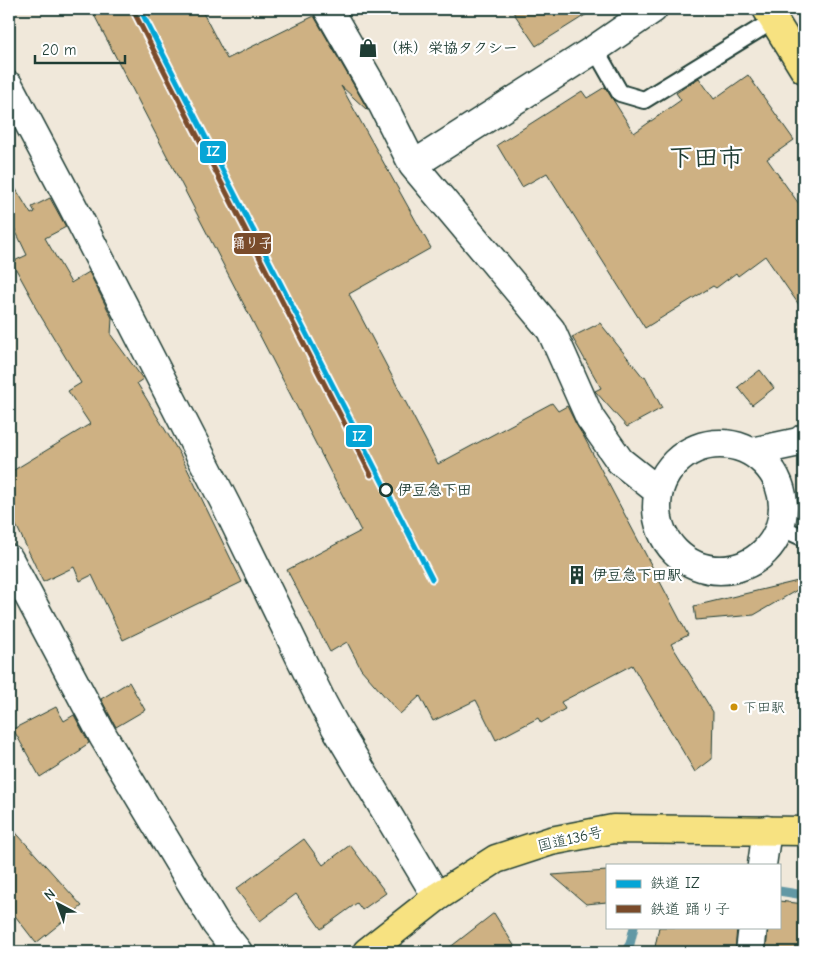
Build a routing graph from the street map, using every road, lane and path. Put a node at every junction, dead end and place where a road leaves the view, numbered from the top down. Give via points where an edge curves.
1 (328, 9) edge
2 (653, 9) edge
3 (771, 15) edge
4 (595, 49) junction
5 (804, 69) edge
6 (9, 86) edge
7 (414, 165) junction
8 (804, 438) edge
9 (752, 452) junction
10 (658, 491) junction
11 (804, 495) edge
12 (781, 522) junction
13 (804, 538) edge
14 (9, 559) edge
15 (767, 830) junction
16 (804, 831) edge
17 (762, 864) edge
18 (437, 898) junction
19 (753, 928) edge
20 (238, 952) edge
21 (367, 952) edge
22 (750, 952) edge

1 - 7 street
2 - 4 street
3 - 4 lane via 644,100 620,93
3 - 5 highway
4 - 7 street
6 - 18 street via 227,507 322,702
7 - 10 street via 551,330 590,418 620,461
8 - 9 street via 799,442
9 - 10 street via 720,444 688,452 664,476
9 - 12 street via 767,464 777,479 783,498
10 - 12 street via 657,516 665,539 680,557 702,568 726,570 750,563 769,548
11 - 12 street
12 - 13 lane
14 - 20 street via 103,736 216,924
15 - 16 highway, 国道136号
15 - 17 street
15 - 18 highway, 国道136号 via 613,829 551,841 496,860
18 - 21 highway, 国道136号
19 - 22 street

